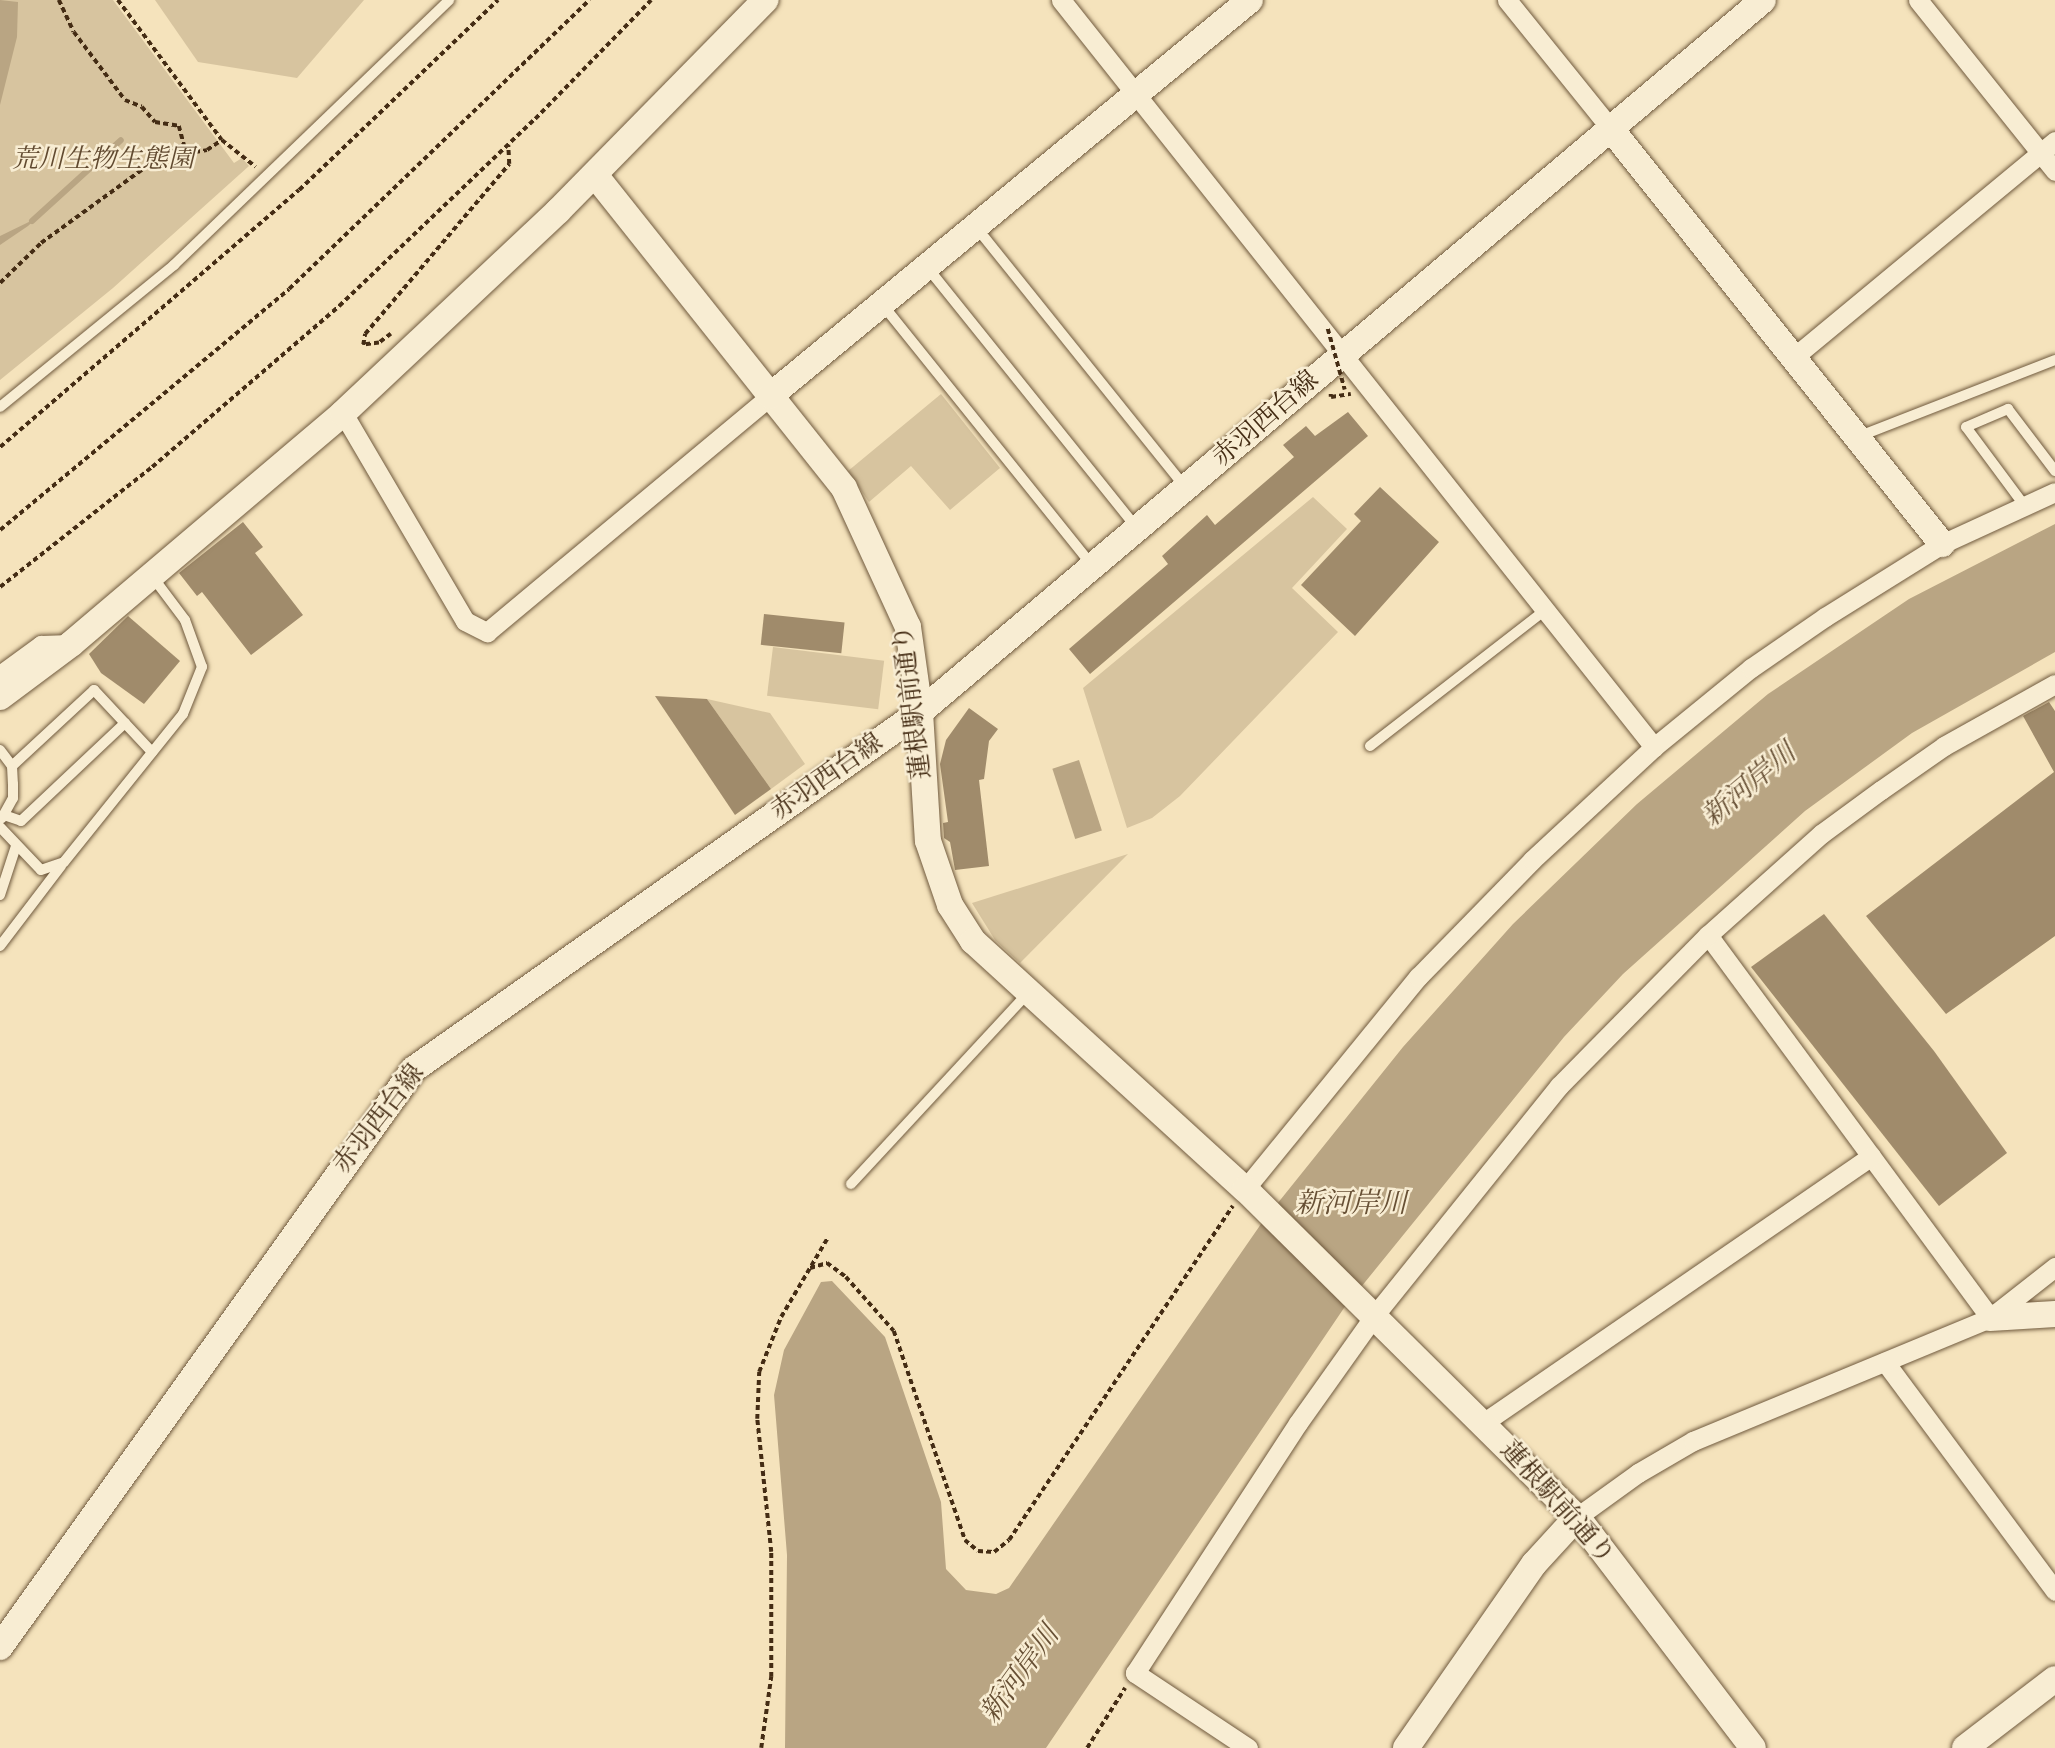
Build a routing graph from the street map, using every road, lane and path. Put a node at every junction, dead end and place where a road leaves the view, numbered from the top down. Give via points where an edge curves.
1 (59, 0) edge
2 (118, 0) edge
3 (449, 0) edge
4 (498, 0) edge
5 (589, 0) edge
6 (650, 0) edge
7 (765, 0) edge
8 (1061, 0) edge
9 (1251, 0) edge
10 (1507, 0) edge
11 (1763, 0) edge
12 (1918, 0) edge
13 (1137, 93) junction
14 (1611, 129) junction
15 (222, 140) junction
16 (508, 145) junction
17 (2047, 146) edge
18 (185, 148) junction
19 (2055, 171) edge
20 (595, 175) junction
21 (268, 179) junction
22 (975, 227) junction
23 (927, 266) junction
24 (0, 283) edge
25 (882, 303) junction
26 (400, 327) dead end
27 (1328, 329) dead end
28 (1341, 355) junction
29 (1794, 356) junction
30 (2055, 359) edge
31 (1352, 394) dead end
32 (770, 396) junction
33 (0, 407) edge
34 (343, 413) junction
35 (1857, 437) junction
36 (0, 447) edge
37 (2055, 471) edge
38 (1186, 488) junction
39 (2055, 492) edge
40 (2024, 505) junction
41 (1137, 529) junction
42 (0, 530) edge
43 (1942, 544) junction
44 (1092, 566) junction
45 (151, 576) junction
46 (0, 587) edge
47 (1544, 611) junction
48 (71, 645) junction
49 (0, 675) edge
50 (2055, 684) edge
51 (0, 697) edge
52 (920, 712) junction
53 (125, 723) junction
54 (1370, 746) dead end
55 (1654, 747) junction
56 (0, 750) edge
57 (152, 752) junction
58 (12, 766) junction
59 (2, 818) edge
60 (0, 828) edge
61 (16, 846) junction
62 (64, 862) junction
63 (0, 895) edge
64 (1708, 935) junction
65 (0, 946) edge
66 (1027, 993) junction
67 (1871, 1156) junction
68 (851, 1184) dead end
69 (1249, 1193) junction
70 (827, 1239) dead end
71 (2055, 1267) edge
72 (810, 1268) junction
73 (1371, 1313) junction
74 (2055, 1314) edge
75 (1990, 1318) junction
76 (1885, 1362) junction
77 (1483, 1423) junction
78 (1577, 1517) junction
79 (2055, 1591) edge
80 (0, 1647) edge
81 (1135, 1673) junction
82 (2055, 1679) edge
83 (1245, 1747) edge
84 (761, 1748) edge
85 (1087, 1748) edge
86 (1406, 1748) edge
87 (1753, 1748) edge
88 (1965, 1748) edge

1 - 18 path via 74,32 125,100 142,107 155,122 179,126
2 - 15 path
3 - 21 lane
4 - 36 path via 299,190
5 - 42 path via 289,289
6 - 16 path
7 - 20 street
8 - 13 street
9 - 13 street
10 - 14 street
11 - 14 street, 赤羽西台線
12 - 17 street
13 - 22 street
13 - 28 street
14 - 28 street, 赤羽西台線
14 - 29 street
15 - 18 path via 207,150
15 - 21 path
16 - 26 path via 509,164 365,334 363,345 379,343
16 - 46 path via 328,315 152,467
17 - 19 street
17 - 29 street
18 - 24 path via 169,150 107,194 41,243
20 - 32 street, 蓮根駅前通り
20 - 34 street
21 - 33 lane via 174,265
22 - 23 street
22 - 38 lane
23 - 25 street
23 - 41 lane
25 - 32 street
25 - 44 lane
27 - 31 path, bridge via 1347,390 1331,392 1331,397
28 - 38 street, 赤羽西台線
28 - 47 street
29 - 35 street
30 - 35 lane
32 - 34 street via 487,632 465,621
32 - 52 street, 蓮根駅前通り via 844,488 898,601 908,627
34 - 45 street
35 - 43 street
37 - 40 lane via 2008,409 1966,427
38 - 41 street, 赤羽西台線
39 - 40 street
40 - 43 street
41 - 44 street, 赤羽西台線
43 - 55 street via 1751,668
44 - 52 street, 赤羽西台線
45 - 48 street
45 - 57 lane via 185,620 202,667 183,714
47 - 54 lane
47 - 55 street
48 - 49 street via 40,645
48 - 51 street
50 - 64 street via 1944,746 1881,790 1821,834
52 - 66 street, 蓮根駅前通り via 925,817 937,874 973,942
52 - 80 street, 赤羽西台線 via 414,1069
53 - 57 lane
53 - 58 lane via 94,690
53 - 59 lane via 21,821
55 - 69 street via 1532,860 1419,977
56 - 58 lane
57 - 62 lane
58 - 59 lane via 13,798
60 - 61 lane
61 - 62 lane via 41,870
61 - 63 lane
62 - 65 lane
64 - 67 street
64 - 73 street via 1559,1086
66 - 68 lane
66 - 69 street, 蓮根駅前通り
67 - 75 street
67 - 77 street
69 - 72 path via 1009,1540 994,1552 978,1552 961,1532 894,1331 846,1277 827,1263
69 - 73 street, 蓮根駅前通り
70 - 72 path
71 - 75 street
72 - 84 path via 782,1317 759,1372 757,1419 771,1552 771,1677
73 - 77 street, 蓮根駅前通り
73 - 81 street
74 - 75 street
75 - 76 street
76 - 78 street via 1693,1441
76 - 79 street
77 - 78 street, 蓮根駅前通り
78 - 86 street via 1534,1564
78 - 87 street, 蓮根駅前通り
81 - 83 street
81 - 85 path
82 - 88 street

